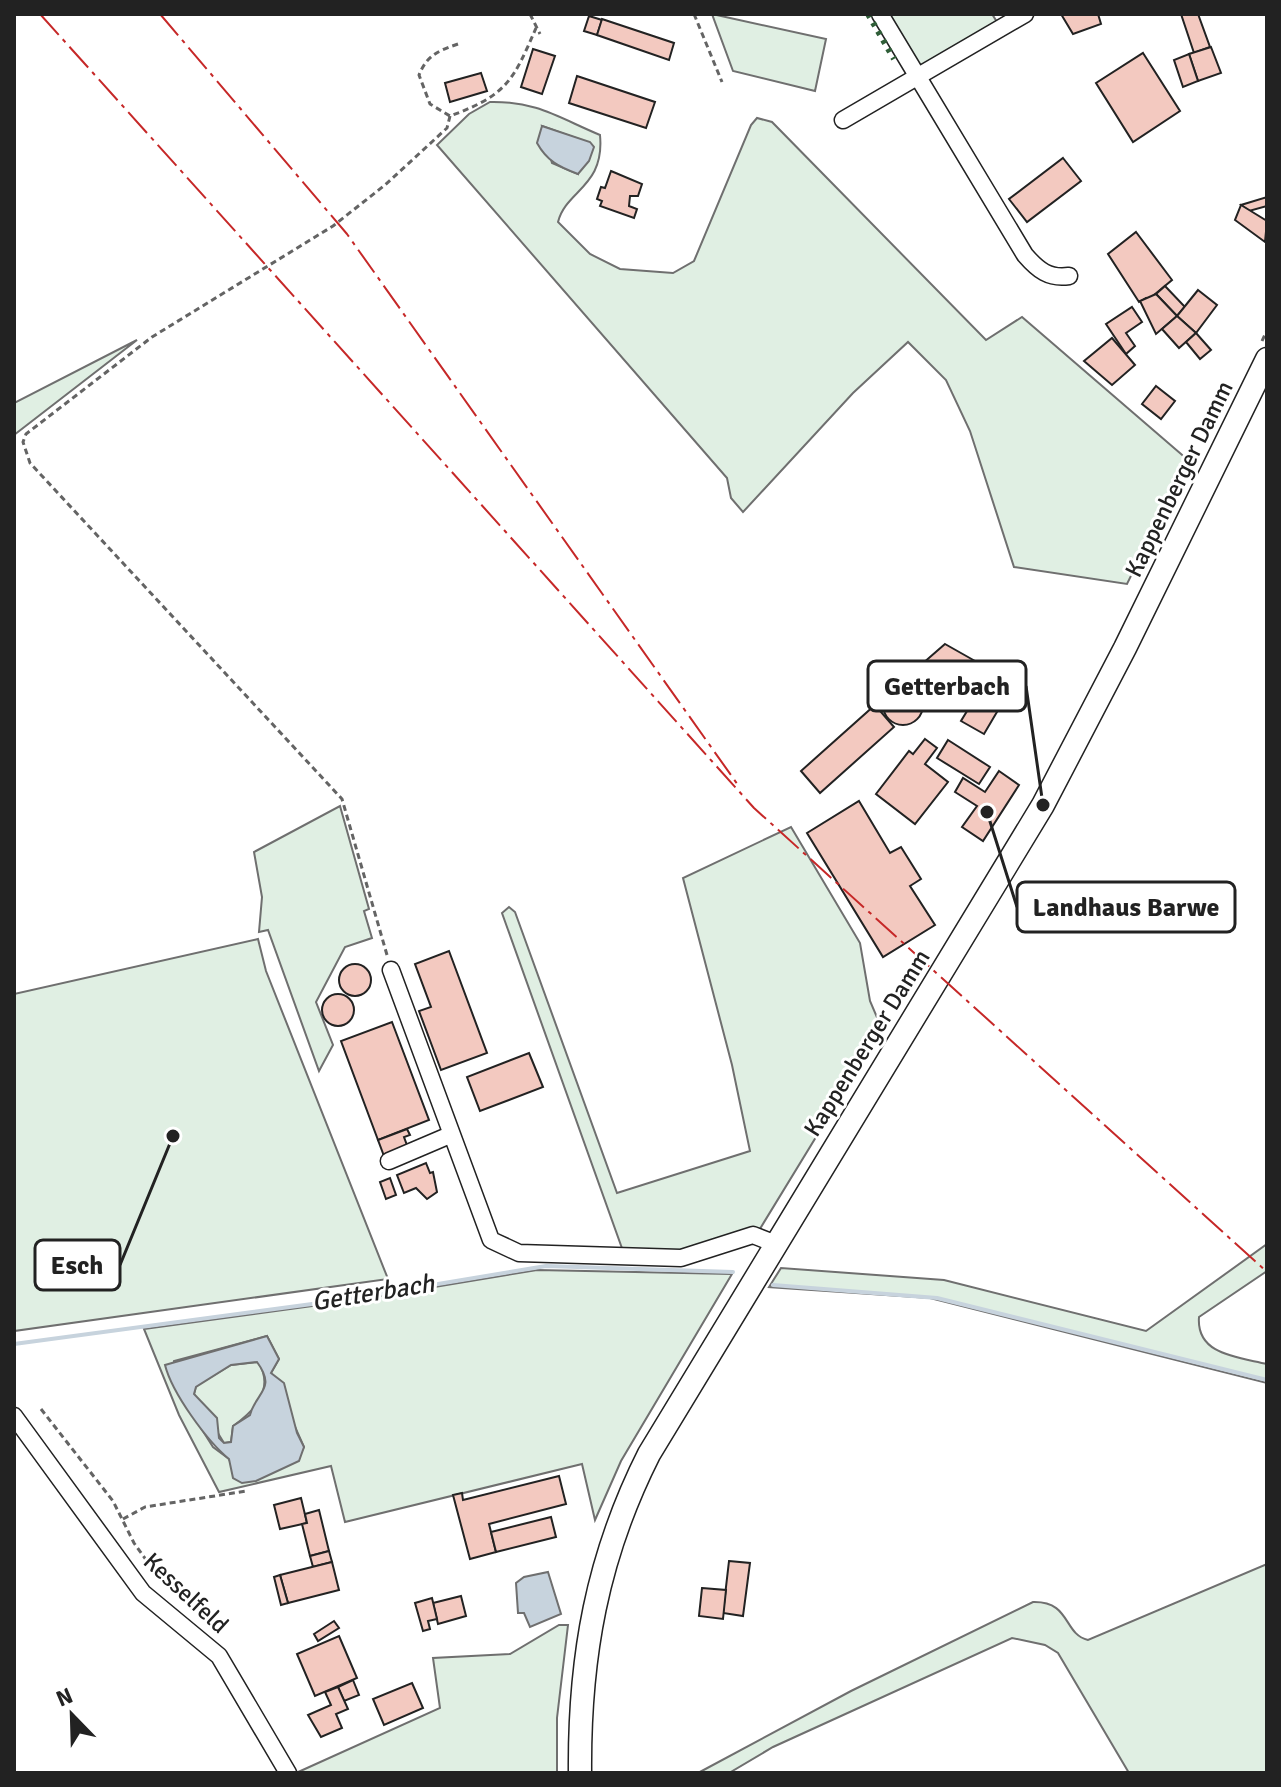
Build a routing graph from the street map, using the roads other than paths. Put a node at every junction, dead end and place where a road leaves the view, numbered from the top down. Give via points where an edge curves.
1 (880, 14) edge
2 (1025, 14) edge
3 (917, 76) junction
4 (843, 120) dead end
5 (1069, 276) dead end
6 (1267, 359) edge
7 (391, 970) road end
8 (450, 1135) junction
9 (389, 1161) dead end
10 (776, 1244) junction
11 (15, 1420) edge
12 (288, 1773) edge
13 (580, 1773) edge

1 - 3 street
2 - 3 street
3 - 4 street
3 - 5 street via 1025,255 1055,278
6 - 10 main road, Kappenberger Damm via 1043,805
7 - 8 street
8 - 9 street
8 - 10 street via 483,1224 491,1240 505,1250 681,1258 753,1235
10 - 13 main road, Kappenberger Damm via 649,1454 610,1542 589,1634
11 - 12 street, Kesselfeld via 136,1584 219,1656

